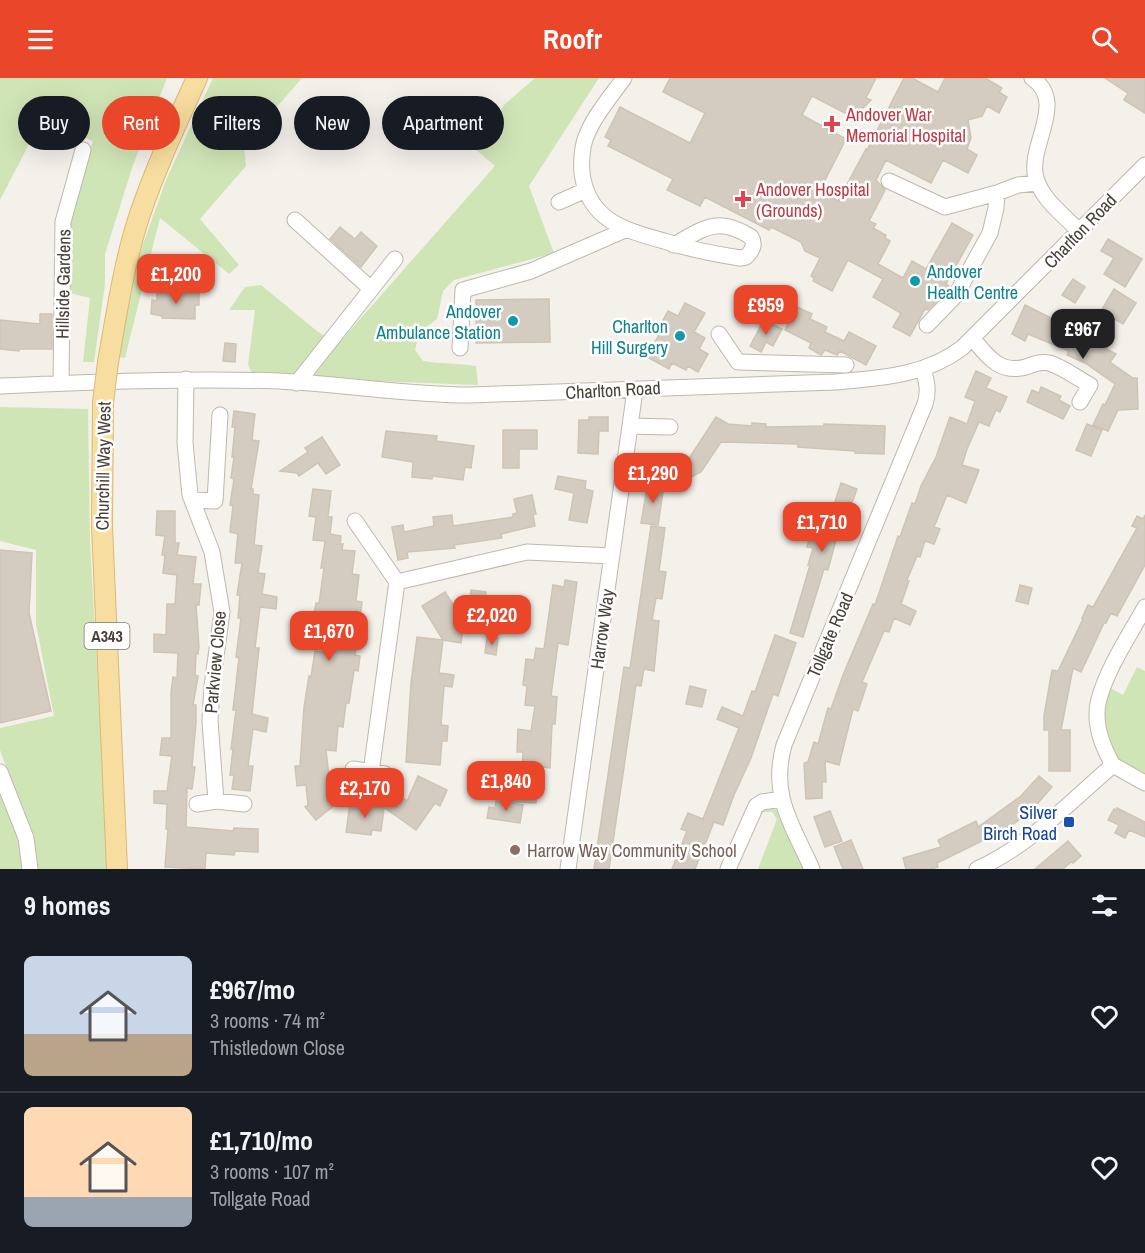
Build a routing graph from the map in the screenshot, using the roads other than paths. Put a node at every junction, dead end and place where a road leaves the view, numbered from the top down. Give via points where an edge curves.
1 (197, 78) edge
2 (624, 78) edge
3 (1036, 79) edge
4 (83, 150) dead end
5 (1145, 165) edge
6 (889, 181) dead end
7 (1037, 183) junction
8 (586, 190) junction
9 (997, 193) junction
10 (559, 202) dead end
11 (295, 220) dead end
12 (626, 230) junction
13 (1080, 232) junction
14 (674, 245) dead end
15 (395, 259) dead end
16 (371, 289) junction
17 (927, 324) dead end
18 (718, 334) dead end
19 (973, 339) junction
20 (460, 348) dead end
21 (738, 362) junction
22 (846, 365) dead end
23 (923, 369) junction
24 (186, 379) junction
25 (61, 383) junction
26 (297, 383) junction
27 (0, 386) edge
28 (736, 386) junction
29 (635, 390) junction
30 (1080, 402) dead end
31 (220, 415) dead end
32 (630, 426) junction
33 (670, 427) dead end
34 (192, 500) junction
35 (355, 521) dead end
36 (612, 556) junction
37 (397, 582) junction
38 (1145, 607) edge
39 (1113, 765) junction
40 (353, 769) dead end
41 (0, 772) edge
42 (1145, 783) edge
43 (781, 799) junction
44 (216, 801) junction
45 (197, 804) dead end
46 (244, 804) dead end
47 (30, 869) edge
48 (117, 869) edge
49 (568, 869) edge
50 (728, 869) edge
51 (812, 869) edge
52 (977, 869) edge

1 - 48 main road, Churchill Way West / A343, bridge via 140,214 125,269 103,403 102,526
2 - 8 street via 584,143 582,168
3 - 7 street via 1045,93 1047,109 1035,167
4 - 25 street, Hillside Gardens via 63,222
5 - 13 street, Charlton Road
6 - 9 street via 945,207
7 - 9 street
7 - 13 street via 1043,195
8 - 10 street
8 - 12 street via 600,213
9 - 17 street via 990,233 956,295
11 - 16 street
12 - 14 street
12 - 20 street via 531,271 464,290
13 - 19 street, Charlton Road
15 - 16 street
16 - 26 street
18 - 21 street
19 - 23 street, Charlton Road via 948,359
19 - 30 street via 1007,369 1050,363 1090,385
21 - 22 street
21 - 28 street
23 - 28 street, Charlton Road via 873,379
23 - 43 street, Tollgate Road via 928,387 925,404 784,745 778,777
24 - 25 street, Charlton Road
24 - 26 street, Charlton Road
24 - 34 street, Parkview Close via 185,443
25 - 27 street, Charlton Road
26 - 29 street, Charlton Road via 432,395
28 - 29 street, Charlton Road
29 - 32 street, Harrow Way
31 - 34 street via 215,501
32 - 33 street
32 - 36 street, Harrow Way
34 - 44 street, Parkview Close via 212,552 222,612 210,721
35 - 37 street
36 - 37 street via 527,552
36 - 49 street, Harrow Way
37 - 40 street via 378,773
38 - 39 street via 1099,700 1100,734
39 - 42 street
39 - 52 street via 1035,833 996,861
41 - 47 street via 26,838
43 - 50 street via 756,806
43 - 51 street, Tollgate Road
44 - 45 street
44 - 46 street

